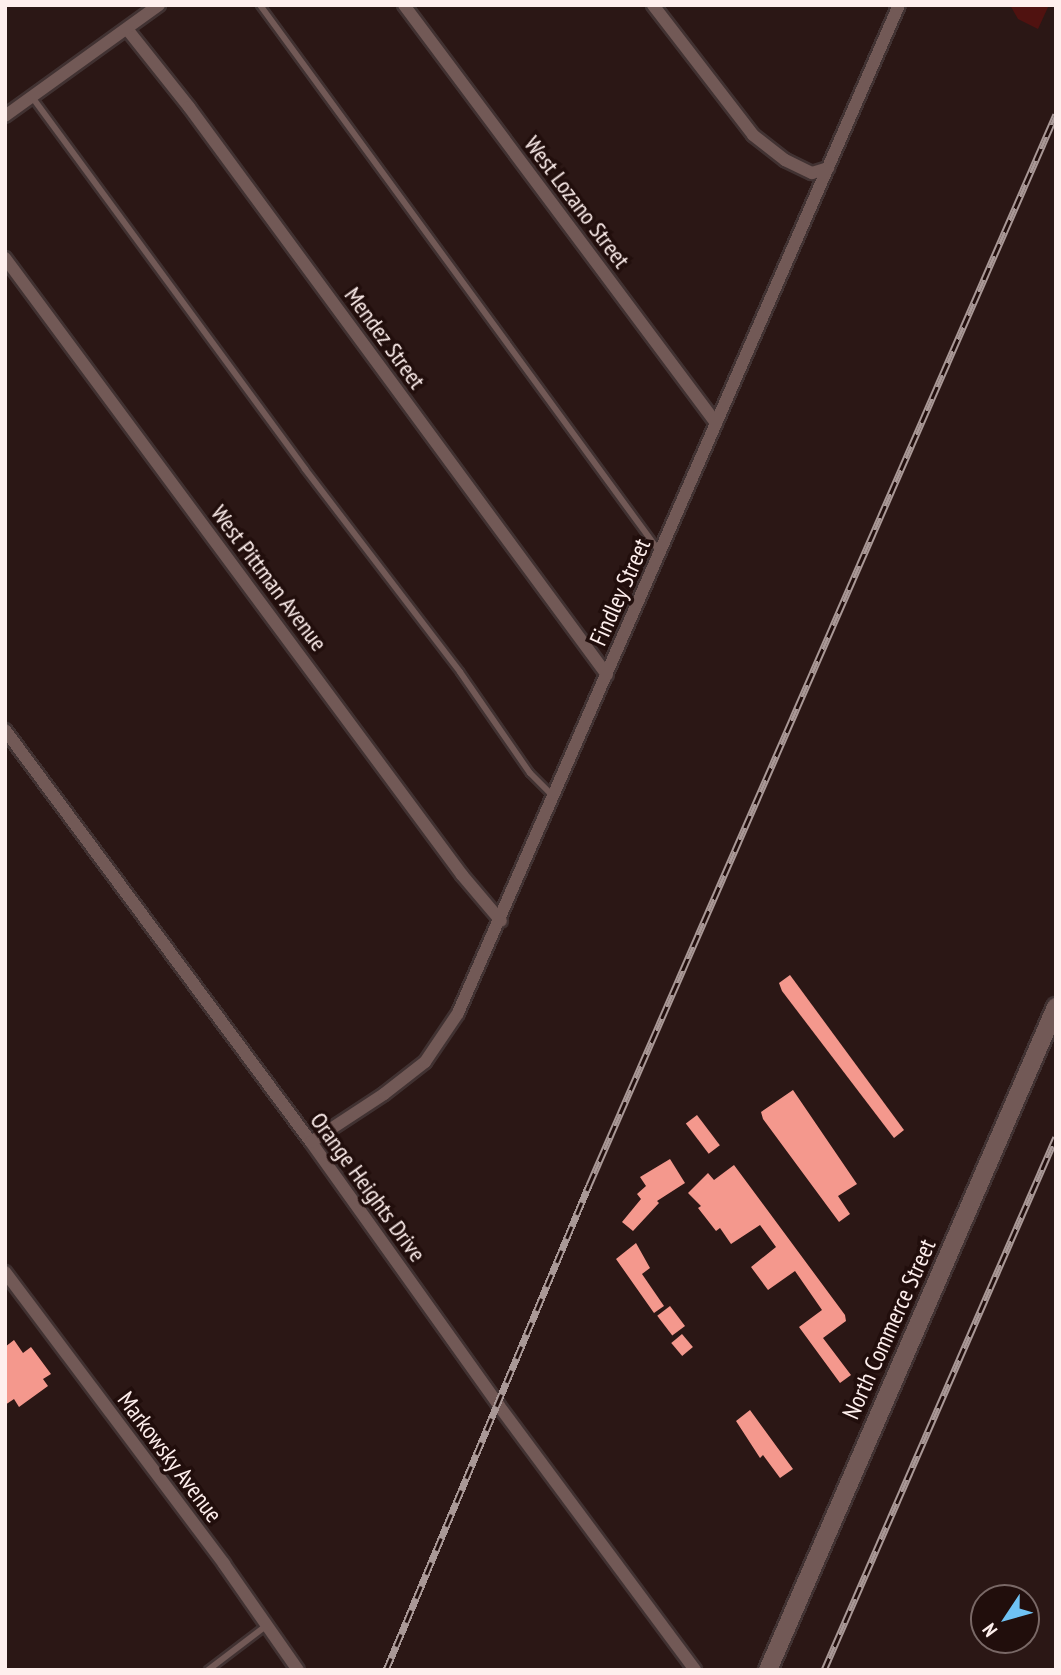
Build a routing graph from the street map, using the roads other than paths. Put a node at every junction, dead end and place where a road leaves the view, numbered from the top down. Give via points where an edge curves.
1 (159, 5) edge
2 (260, 5) edge
3 (404, 5) edge
4 (653, 5) edge
5 (899, 5) edge
6 (127, 29) junction
7 (32, 97) junction
8 (5, 116) edge
9 (828, 168) junction
10 (5, 257) edge
11 (716, 424) junction
12 (660, 552) junction
13 (607, 675) junction
14 (5, 730) edge
15 (554, 797) junction
16 (501, 921) junction
17 (1056, 1007) edge
18 (311, 1142) junction
19 (5, 1272) edge
20 (267, 1625) junction
21 (692, 1668) edge
22 (208, 1670) edge
23 (298, 1670) edge
24 (768, 1670) edge

1 - 6 street
2 - 12 lane
3 - 11 street, West Lozano Street
4 - 9 street via 753,135 785,160 812,173
5 - 9 street, Findley Street
6 - 7 street
6 - 13 street, Mendez Street
7 - 8 street
7 - 15 lane via 460,672 530,773
9 - 11 street, Findley Street
10 - 16 street, West Pittman Avenue via 462,875
11 - 12 street, Findley Street
12 - 13 street, Findley Street
13 - 15 street, Findley Street
14 - 18 street, Orange Heights Drive
15 - 16 street, Findley Street
16 - 18 street, Findley Street via 458,1013 425,1062
17 - 24 main road, North Commerce Street
18 - 21 street, Orange Heights Drive
19 - 20 street, Markowsky Avenue
20 - 22 lane
20 - 23 street, Markowsky Avenue

